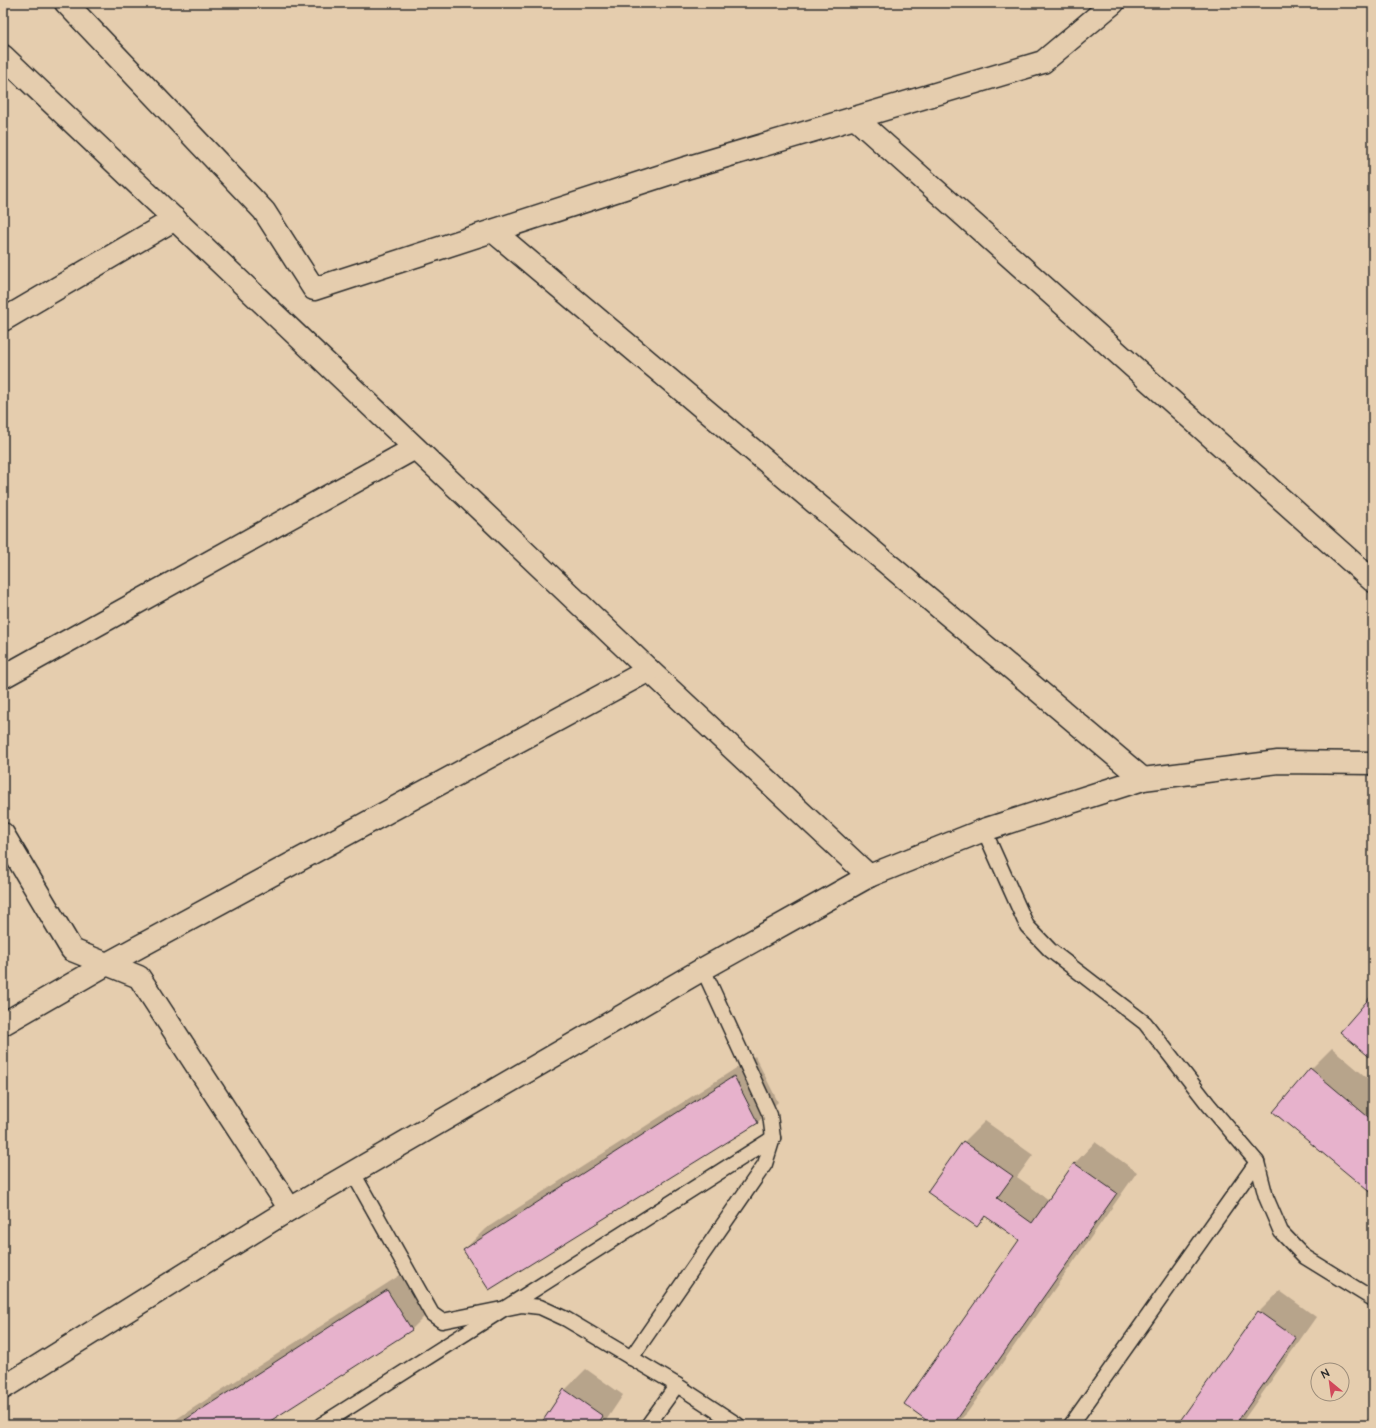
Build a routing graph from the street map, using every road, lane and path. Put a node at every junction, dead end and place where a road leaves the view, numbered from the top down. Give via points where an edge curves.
1 (66, 3) edge
2 (1113, 3) edge
3 (3, 56) edge
4 (855, 118) junction
5 (175, 220) junction
6 (492, 231) junction
7 (3, 320) edge
8 (415, 448) junction
9 (1373, 581) edge
10 (649, 670) junction
11 (3, 677) edge
12 (1373, 763) edge
13 (1143, 780) junction
14 (984, 830) junction
15 (3, 834) edge
16 (869, 876) junction
17 (108, 964) junction
18 (703, 969) junction
19 (3, 1024) edge
20 (772, 1138) junction
21 (1257, 1162) junction
22 (353, 1173) junction
23 (290, 1209) junction
24 (1373, 1299) edge
25 (505, 1308) junction
26 (631, 1358) junction
27 (677, 1385) junction
28 (3, 1388) edge
29 (321, 1425) edge
30 (648, 1425) edge
31 (738, 1425) edge
32 (1071, 1425) edge

1 - 6 street via 264,211 314,289
2 - 4 street via 1043,62
3 - 5 street
4 - 6 street via 686,168
4 - 9 street
5 - 7 street
5 - 8 street
6 - 13 street
8 - 10 street
8 - 11 street
10 - 16 street
10 - 17 street
12 - 13 street via 1278,762
13 - 14 street
14 - 16 street
14 - 21 lane via 1027,926 1050,950 1145,1023
15 - 17 street via 72,950
16 - 18 street
17 - 19 street
17 - 23 street via 139,977
18 - 20 lane via 770,1115
18 - 22 street
20 - 25 lane
20 - 26 lane via 765,1164
21 - 24 lane via 1266,1197 1281,1232 1305,1257
21 - 32 lane
22 - 23 street
22 - 25 lane via 432,1314 442,1321
23 - 28 street
25 - 26 lane via 522,1305 540,1307 566,1319
25 - 29 lane
26 - 27 lane
27 - 30 lane
27 - 31 lane

